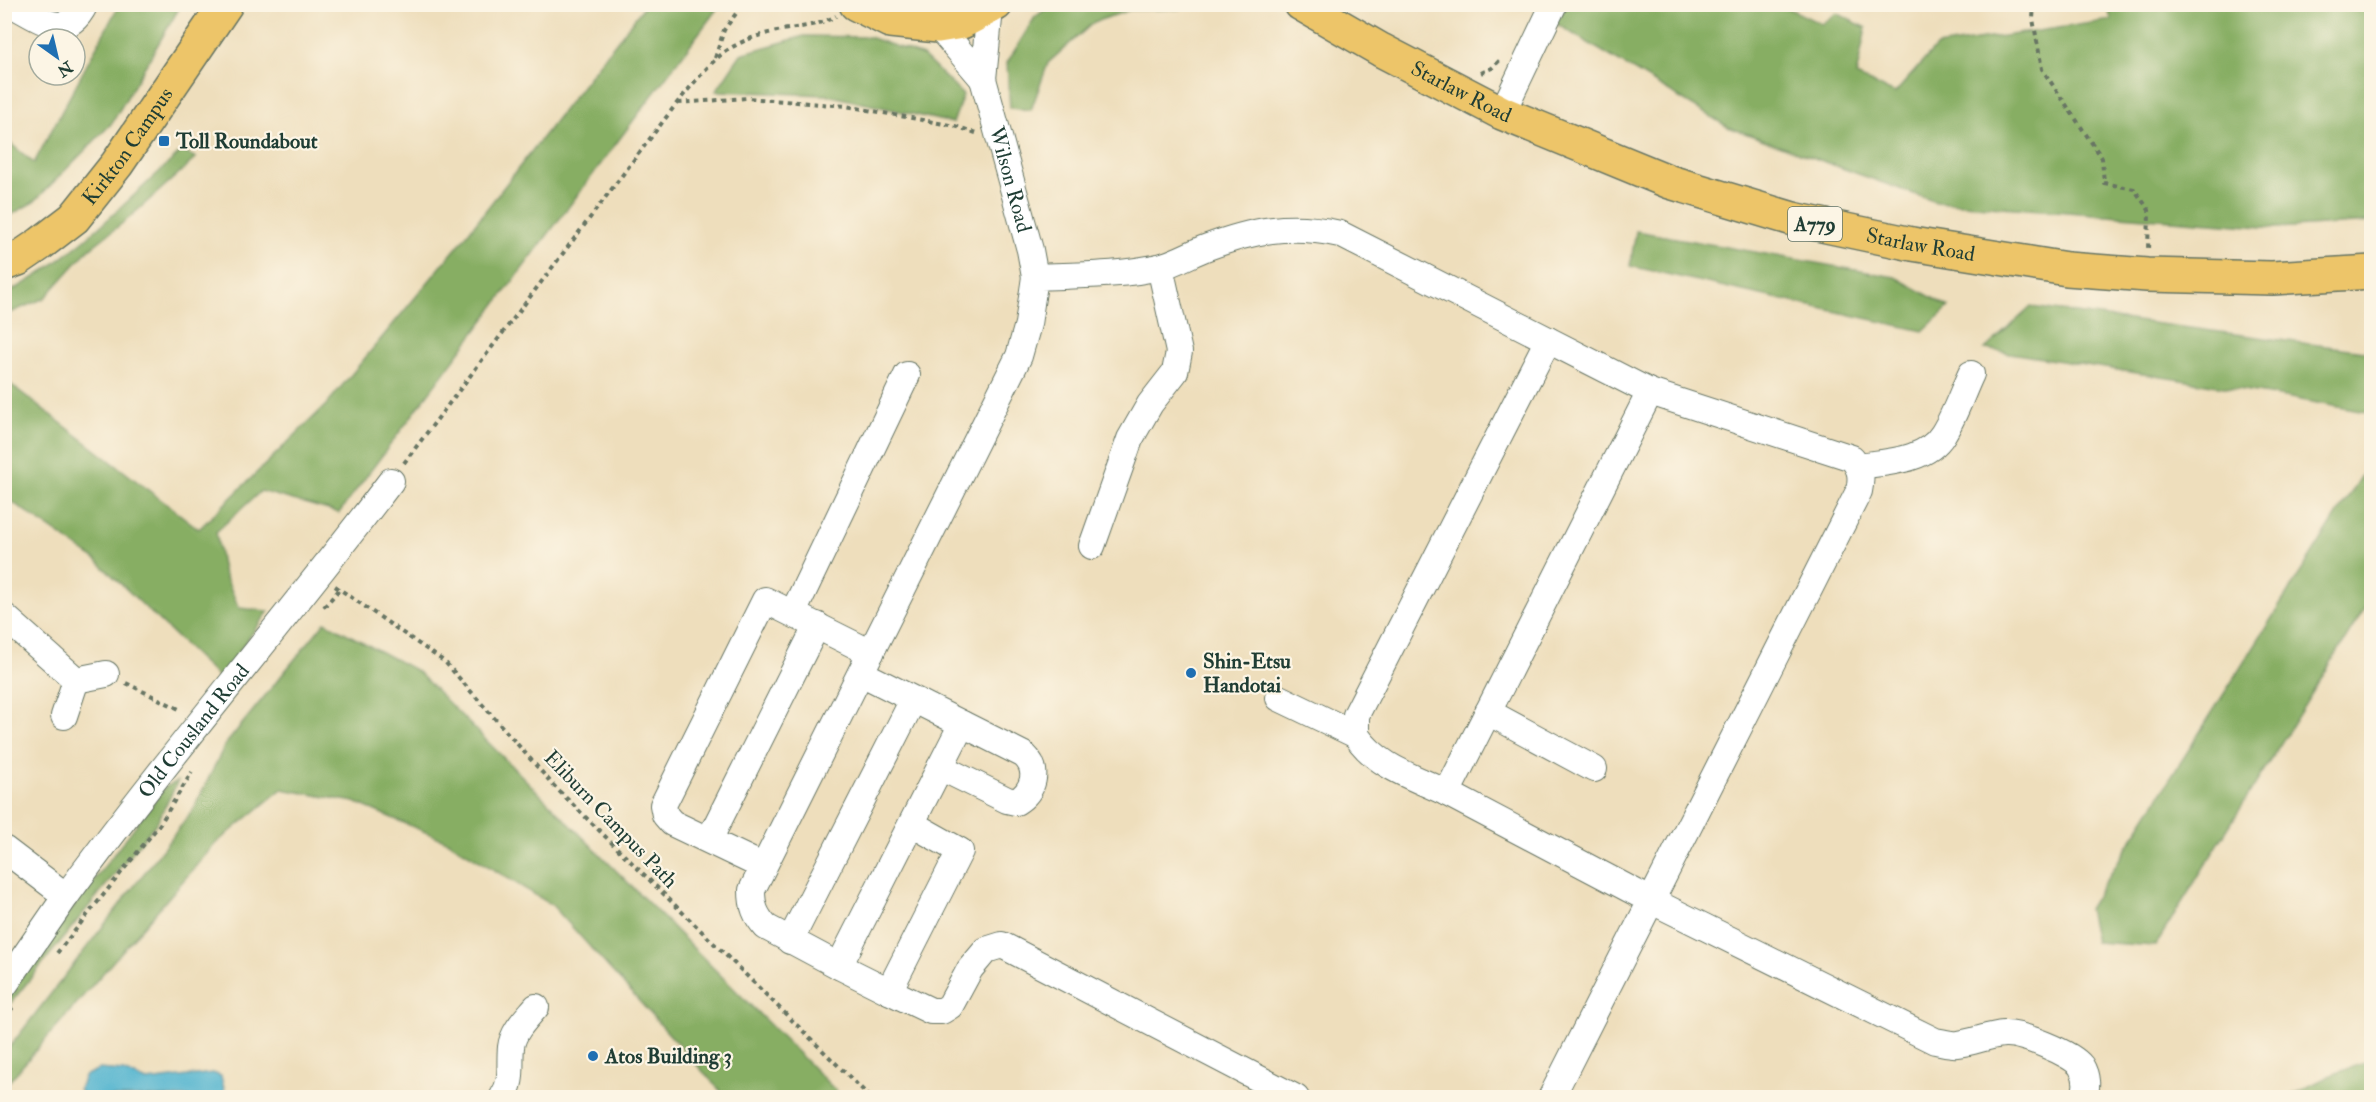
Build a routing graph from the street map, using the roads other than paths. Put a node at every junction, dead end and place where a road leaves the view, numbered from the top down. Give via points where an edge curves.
1 (10, 4) edge
2 (85, 4) edge
3 (226, 4) edge
4 (1301, 4) edge
5 (1554, 4) edge
6 (993, 7) edge
7 (4, 9) edge
8 (847, 9) edge
9 (938, 26) junction
10 (983, 80) junction
11 (1502, 113) junction
12 (4, 264) edge
13 (1160, 267) junction
14 (2372, 272) edge
15 (1035, 278) junction
16 (1548, 340) junction
17 (1971, 374) dead end
18 (907, 375) dead end
19 (1650, 392) junction
20 (1858, 466) junction
21 (391, 481) road end
22 (1092, 546) dead end
23 (793, 613) junction
24 (4, 616) edge
25 (817, 625) junction
26 (866, 663) junction
27 (106, 674) road end
28 (76, 680) junction
29 (1279, 698) dead end
30 (913, 700) junction
31 (1488, 712) junction
32 (64, 716) dead end
33 (962, 724) junction
34 (1356, 735) junction
35 (940, 767) junction
36 (1594, 769) dead end
37 (1447, 793) junction
38 (912, 824) junction
39 (709, 840) junction
40 (4, 849) edge
41 (762, 866) junction
42 (66, 896) junction
43 (1652, 901) junction
44 (790, 941) junction
45 (839, 966) junction
46 (889, 991) junction
47 (10, 996) edge
48 (536, 1007) dead end
49 (502, 1098) edge
50 (1296, 1098) edge
51 (1551, 1098) edge
52 (2083, 1098) edge

1 - 2 street via 60,26 78,17
1 - 7 street
3 - 12 main road, Kirkton Campus via 117,164 74,218 18,259
4 - 11 main road, Starlaw Road / A779
5 - 11 street
6 - 9 main road via 962,22
6 - 10 street, Wilson Road
8 - 9 main road via 890,21
9 - 10 street, Wilson Road
10 - 15 street, Wilson Road
11 - 14 main road, Starlaw Road / A779 via 1670,182 1793,219 1912,244 2067,269 2147,275 2272,278
13 - 15 street
13 - 16 street via 1247,233 1312,228 1340,234
13 - 22 street via 1179,352 1175,372 1130,439
15 - 26 street, Wilson Road via 1019,356
16 - 19 street
16 - 34 street via 1356,715
17 - 20 street via 1942,435 1924,452 1897,461
18 - 23 street
19 - 20 street via 1842,453
19 - 31 street
20 - 43 street via 1862,478 1859,491
21 - 42 street, Old Cousland Road via 330,582 197,726
23 - 25 street
23 - 39 street via 765,600 663,805 672,823
24 - 28 street
25 - 26 street
25 - 39 street
26 - 30 street
26 - 41 street, Wilson Road
27 - 28 street
28 - 32 street
29 - 34 street
30 - 33 street
30 - 44 street
31 - 36 street
31 - 37 street
33 - 35 street
33 - 35 street via 1024,755 1035,772 1032,785 1023,798 1007,800
34 - 37 street via 1379,761
35 - 38 street
37 - 43 street
38 - 45 street
38 - 46 street via 960,851
39 - 41 street
40 - 42 street
41 - 44 street, Wilson Road via 752,890 752,906 766,927
42 - 47 street, Old Cousland Road
43 - 51 street
43 - 52 street via 1935,1041 1957,1044 2006,1034 2030,1038 2080,1065 2086,1079
44 - 45 street, Wilson Road
45 - 46 street, Wilson Road
46 - 50 street, Wilson Road via 931,1011 942,1011 950,1006 970,969 986,950 1002,945
48 - 49 street via 513,1039 511,1080

